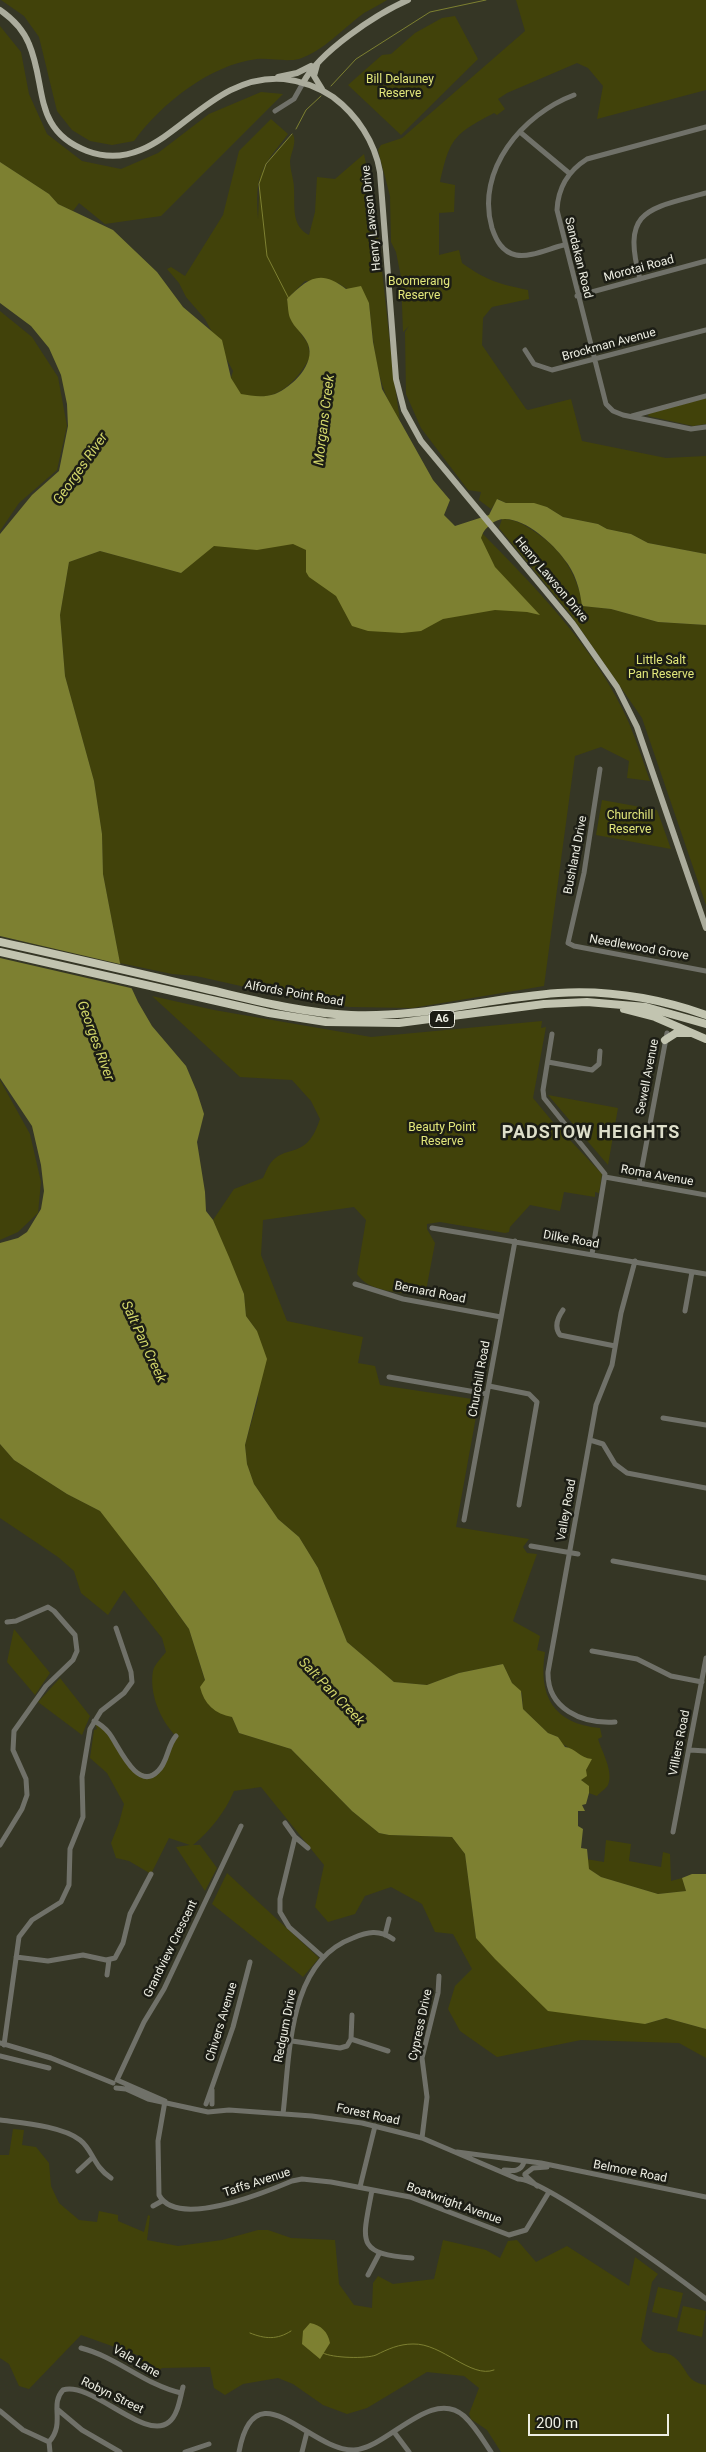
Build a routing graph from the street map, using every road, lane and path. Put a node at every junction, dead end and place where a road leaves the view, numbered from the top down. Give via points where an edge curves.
1 (408, 0) edge
2 (0, 10) edge
3 (322, 58) junction
4 (270, 79) junction
5 (303, 83) junction
6 (324, 91) junction
7 (574, 95) dead end
8 (275, 111) dead end
9 (706, 127) edge
10 (520, 132) junction
11 (570, 173) junction
12 (706, 193) edge
13 (564, 244) junction
14 (706, 261) edge
15 (640, 279) junction
16 (578, 296) junction
17 (706, 330) edge
18 (525, 350) dead end
19 (594, 359) junction
20 (706, 396) edge
21 (632, 416) junction
22 (706, 427) edge
23 (600, 769) dead end
24 (684, 861) junction
25 (706, 918) edge
26 (706, 928) edge
27 (0, 942) edge
28 (569, 944) joint
29 (0, 952) edge
30 (706, 971) edge
31 (619, 994) junction
32 (553, 1003) junction
33 (706, 1011) edge
34 (706, 1015) edge
35 (706, 1024) edge
36 (552, 1034) dead end
37 (666, 1036) joint
38 (706, 1039) edge
39 (600, 1051) dead end
40 (548, 1062) junction
41 (605, 1178) junction
42 (639, 1183) junction
43 (706, 1195) edge
44 (432, 1228) dead end
45 (515, 1241) junction
46 (592, 1254) junction
47 (635, 1261) junction
48 (692, 1272) junction
49 (706, 1274) edge
50 (355, 1284) dead end
51 (563, 1310) dead end
52 (685, 1311) dead end
53 (501, 1317) junction
54 (557, 1330) junction
55 (550, 1331) dead end
56 (615, 1346) junction
57 (389, 1376) dead end
58 (489, 1386) junction
59 (487, 1394) junction
60 (662, 1418) dead end
61 (706, 1425) edge
62 (590, 1440) junction
63 (706, 1488) edge
64 (519, 1505) dead end
65 (464, 1520) dead end
66 (531, 1546) dead end
67 (569, 1552) junction
68 (578, 1554) dead end
69 (613, 1561) dead end
70 (706, 1578) edge
71 (7, 1622) dead end
72 (116, 1628) dead end
73 (592, 1651) dead end
74 (706, 1658) edge
75 (705, 1671) edge
76 (702, 1682) junction
77 (94, 1721) junction
78 (615, 1722) dead end
79 (176, 1736) dead end
80 (690, 1750) junction
81 (706, 1751) edge
82 (285, 1823) dead end
83 (241, 1826) dead end
84 (673, 1832) dead end
85 (295, 1837) junction
86 (0, 1845) edge
87 (308, 1848) dead end
88 (151, 1874) dead end
89 (389, 1919) dead end
90 (385, 1935) junction
91 (392, 1939) dead end
92 (16, 1957) junction
93 (323, 1957) junction
94 (109, 1960) junction
95 (250, 1962) dead end
96 (107, 1975) dead end
97 (439, 1976) dead end
98 (352, 2015) dead end
99 (351, 2040) junction
100 (292, 2041) junction
101 (2, 2044) edge
102 (388, 2051) dead end
103 (0, 2056) edge
104 (49, 2068) dead end
105 (117, 2084) junction
106 (166, 2101) junction
107 (209, 2107) junction
108 (283, 2114) junction
109 (0, 2120) edge
110 (375, 2126) junction
111 (422, 2138) junction
112 (454, 2152) junction
113 (92, 2158) junction
114 (524, 2162) junction
115 (550, 2166) junction
116 (78, 2171) dead end
117 (517, 2172) junction
118 (524, 2176) junction
119 (112, 2178) dead end
120 (360, 2187) junction
121 (372, 2190) junction
122 (550, 2192) junction
123 (706, 2197) edge
124 (162, 2201) junction
125 (153, 2206) dead end
126 (379, 2254) junction
127 (412, 2258) dead end
128 (368, 2274) dead end
129 (706, 2299) edge
130 (81, 2348) dead end
131 (183, 2387) dead end
132 (181, 2394) junction
133 (57, 2409) junction
134 (0, 2411) edge
135 (307, 2432) junction
136 (394, 2432) junction
137 (49, 2442) junction
138 (209, 2444) dead end
139 (360, 2451) edge
140 (50, 2452) edge
141 (120, 2452) edge
142 (185, 2452) edge
143 (238, 2452) edge
144 (302, 2452) edge
145 (409, 2452) edge
146 (491, 2452) edge

1 - 3 main road via 380,13
2 - 4 main road, Henry Lawson Drive via 20,28 29,44 41,100 52,123 68,141 91,152 116,156 145,149 224,93 246,83
3 - 4 main road via 297,73
3 - 5 main road via 312,67
3 - 6 main road via 314,74
4 - 5 main road, Henry Lawson Drive
5 - 6 main road, Henry Lawson Drive
5 - 8 street via 294,99
6 - 24 main road, Henry Lawson Drive via 345,107 362,128 378,161 396,379 404,410 420,441 580,633 617,687 637,727
7 - 10 street via 542,112
9 - 11 street, Sandakan Road via 593,157
10 - 11 street
10 - 13 street via 502,156 491,182 488,206 494,233 503,248 516,255
11 - 13 street, Sandakan Road via 560,190 557,204
12 - 15 street via 658,206 641,219 632,245
13 - 16 street, Sandakan Road
14 - 15 street, Morotai Road
15 - 16 street, Morotai Road
16 - 19 street, Sandakan Road
17 - 19 street, Brockman Avenue
18 - 19 street, Brockman Avenue via 534,364 548,370
19 - 21 street, Sandakan Road via 606,404 612,411
20 - 21 street
21 - 22 street, Sandakan Road via 692,429
23 - 28 street, Bushland Drive
24 - 25 main road, Henry Lawson Drive
24 - 26 main road, Henry Lawson Drive
27 - 31 highway, Alfords Point Road / A6 via 296,1008 362,1015 421,1013 555,993
28 - 30 street, Needlewood Grove
29 - 32 highway, Alfords Point Road / A6 via 295,1018 355,1024 416,1022
31 - 33 highway via 656,997
31 - 34 highway, Alfords Point Road / A6
32 - 35 highway, Alfords Point Road / A6 via 600,1002 635,1006 669,1012
32 - 38 highway, A6 via 640,1012
36 - 40 street
37 - 38 highway via 683,1032
37 - 42 street, Sewell Avenue
39 - 40 street via 595,1072
40 - 41 street via 543,1090 546,1101 602,1168
41 - 42 street, Roma Avenue
41 - 46 street
42 - 43 street, Roma Avenue
44 - 45 street, Dilke Road
45 - 46 street, Dilke Road
45 - 53 street, Churchill Road
46 - 47 street, Dilke Road
47 - 48 street, Dilke Road
47 - 56 street, Valley Road
48 - 49 street, Dilke Road
48 - 52 street
50 - 53 street, Bernard Road via 404,1299
51 - 54 street
53 - 58 street, Churchill Road
54 - 55 street
54 - 56 street via 562,1336
56 - 62 street, Valley Road via 610,1370 597,1400
57 - 59 street
58 - 59 street, Churchill Road
58 - 64 street via 529,1394 537,1402
59 - 65 street, Churchill Road
60 - 61 street
62 - 63 street via 603,1444 615,1464 628,1473
62 - 67 street, Valley Road
66 - 67 street
67 - 68 street
67 - 78 street, Valley Road via 549,1664 549,1684 559,1704 572,1715
69 - 70 street
71 - 86 street via 48,1607 72,1632 78,1647 73,1660 46,1686 14,1731 13,1750 26,1779 27,1795
72 - 77 street via 132,1682 124,1694 103,1709
73 - 76 street via 637,1659 670,1676
74 - 75 street, Villiers Road
75 - 76 street, Villiers Road
76 - 80 street, Villiers Road
77 - 79 street via 108,1731 131,1768 146,1775 160,1770
77 - 92 street via 82,1777 84,1816 70,1849 68,1890 58,1905 36,1917 25,1928 18,1942
80 - 81 street
80 - 84 street, Villiers Road
82 - 85 street
83 - 105 street, Grandview Crescent via 164,1989 144,2022
85 - 87 street
85 - 93 street via 280,1899 280,1912 286,1923
88 - 94 street via 130,1914 122,1948 115,1958
89 - 90 street
90 - 91 street, Redgum Drive
90 - 93 street, Redgum Drive via 362,1934 340,1943
92 - 94 street via 53,1961 88,1955
92 - 101 street
93 - 100 street, Redgum Drive via 301,1992
94 - 96 street
95 - 107 street, Chivers Avenue via 233,2027 212,2087
97 - 111 street, Cypress Drive via 422,2058 426,2092
98 - 99 street
99 - 100 street via 340,2048
99 - 102 street
100 - 108 street, Redgum Drive
101 - 105 street, Forest Road
103 - 104 street
105 - 106 street, Forest Road via 144,2098
106 - 107 street, Forest Road
106 - 124 street via 158,2146 158,2194
107 - 108 street, Forest Road
108 - 110 street, Forest Road via 329,2117
109 - 113 street via 68,2133 80,2140
110 - 111 street, Forest Road
110 - 120 street
111 - 112 street, Forest Road
112 - 114 street, Belmore Road
112 - 117 street, Forest Road via 497,2169
113 - 116 street
113 - 119 street
114 - 115 street, Belmore Road
114 - 117 street
115 - 118 street, Belmore Road via 533,2168
115 - 123 street, Belmore Road
117 - 118 street
117 - 118 street via 518,2179
118 - 122 street
120 - 121 street, Boatwright Avenue
120 - 124 street, Taffs Avenue via 302,2179 232,2204 192,2208
121 - 122 street, Boatwright Avenue via 410,2197 509,2235 526,2230
121 - 126 street via 366,2239
122 - 129 street
124 - 125 street
126 - 127 street
126 - 128 street
130 - 132 street, Vale Lane via 99,2352 166,2390
131 - 132 street, Robyn Street
132 - 133 street, Robyn Street via 176,2412 170,2422 162,2426 142,2422 70,2388 59,2394
133 - 137 street, Robyn Street via 58,2426
133 - 141 street via 82,2430
134 - 137 street via 23,2430
135 - 139 street via 333,2446
135 - 143 street via 281,2415 265,2413 245,2428
135 - 144 street
136 - 139 street
136 - 145 street
136 - 146 street via 428,2411 450,2409 465,2417
137 - 140 street
138 - 142 street

